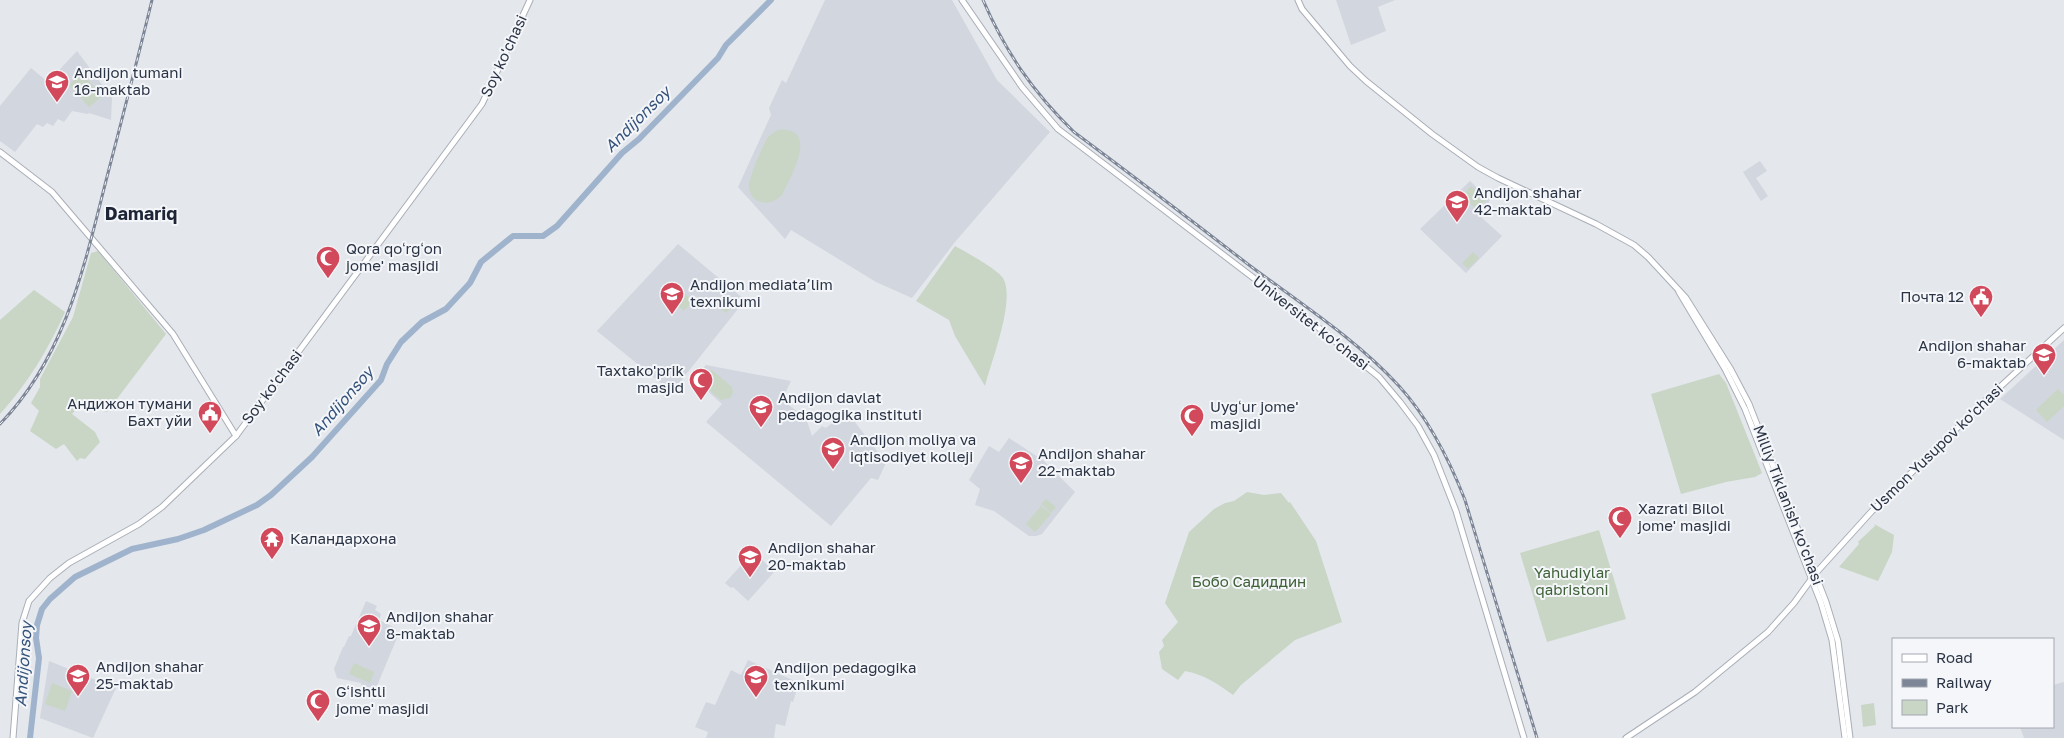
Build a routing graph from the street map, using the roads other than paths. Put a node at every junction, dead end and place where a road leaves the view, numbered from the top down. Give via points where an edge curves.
1 (530, 0) edge
2 (962, 0) edge
3 (1298, 0) edge
4 (0, 152) edge
5 (1678, 290) junction
6 (2064, 328) edge
7 (236, 436) junction
8 (1815, 574) junction
9 (1810, 580) junction
10 (1842, 690) junction
11 (13, 738) edge
12 (1524, 738) edge
13 (1626, 738) edge
14 (1845, 738) edge
15 (1850, 738) edge

1 - 7 main road, Soy ko'chasi via 482,104
2 - 12 main road, Universitet kо‘chasi via 1022,87 1058,129 1314,324 1379,377 1400,402 1434,455 1456,511
3 - 5 main road, Milliy Tiklanish ko'chasi via 1350,66 1432,134 1498,178 1634,245
4 - 7 main road via 52,192 173,334
5 - 8 main road, Milliy Tiklanish ko'chasi via 1747,398
5 - 9 main road, Milliy Tiklanish ko'chasi via 1745,408
6 - 8 main road, Usmon Yusupov ko'chasi via 1900,482
7 - 11 main road, Soy ko'chasi via 162,507 139,524 70,562 34,594 22,623
8 - 9 main road, Usmon Yusupov ko'chasi
8 - 10 main road, Milliy Tiklanish ko'chasi via 1838,641
9 - 10 main road, Milliy Tiklanish ko'chasi via 1832,640
9 - 13 main road, Usmon Yusupov ko'chasi via 1768,632 1694,692
10 - 14 main road, Milliy Tiklanish ko'chasi
10 - 15 main road, Milliy Tiklanish ko'chasi

